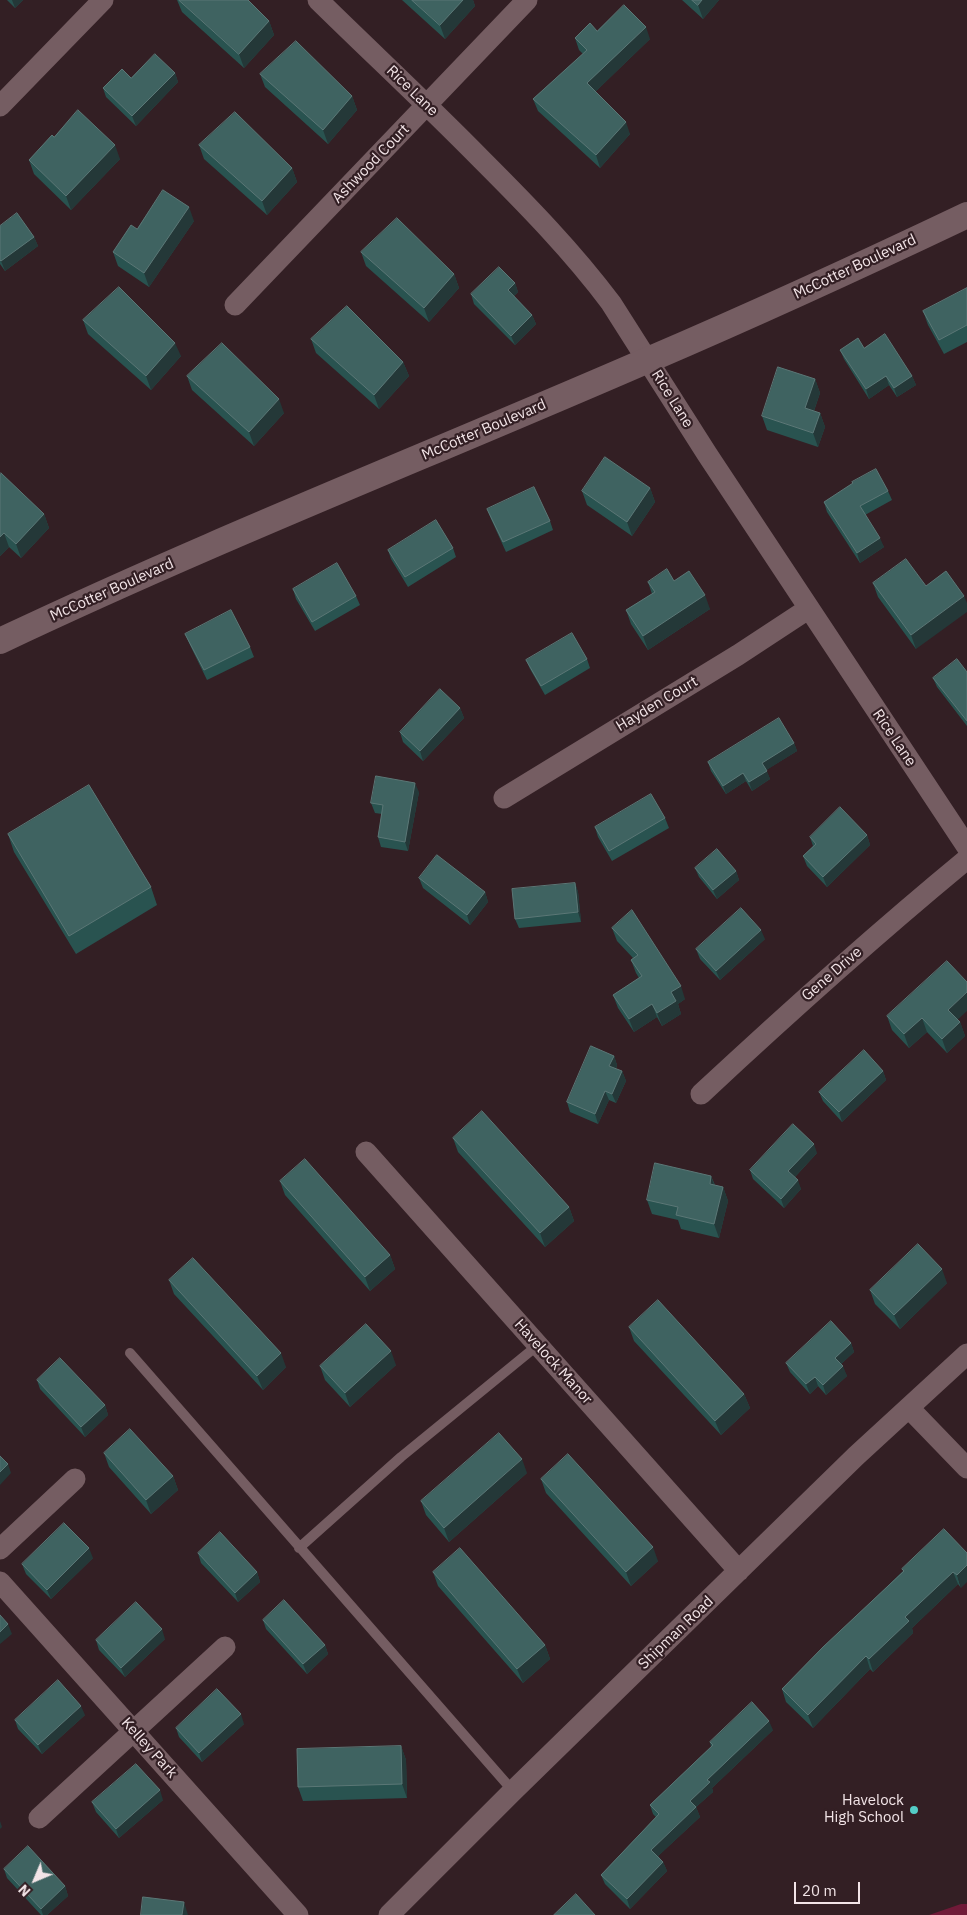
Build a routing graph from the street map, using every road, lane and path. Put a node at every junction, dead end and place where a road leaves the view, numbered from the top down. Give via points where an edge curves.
1 (103, 0) edge
2 (318, 0) edge
3 (528, 0) edge
4 (427, 105) junction
5 (0, 106) edge
6 (967, 215) edge
7 (235, 305) dead end
8 (648, 360) junction
9 (808, 609) junction
10 (0, 641) edge
11 (504, 798) dead end
12 (967, 847) edge
13 (967, 859) edge
14 (701, 1094) dead end
15 (366, 1152) dead end
16 (538, 1345) junction
17 (130, 1353) dead end
18 (967, 1354) edge
19 (909, 1408) junction
20 (967, 1468) edge
21 (75, 1479) dead end
22 (300, 1548) junction
23 (0, 1550) edge
24 (740, 1571) junction
25 (0, 1582) edge
26 (225, 1647) dead end
27 (134, 1731) junction
28 (513, 1791) junction
29 (39, 1818) dead end
30 (298, 1915) edge
31 (389, 1915) edge

1 - 5 street
2 - 4 street, Rice Lane
3 - 4 street, Ashwood Court
4 - 7 street, Ashwood Court
4 - 8 street, Rice Lane via 575,258 611,303
6 - 8 street, McCotter Boulevard
8 - 9 street, Rice Lane
8 - 10 street, McCotter Boulevard via 235,535
9 - 11 street, Hayden Court
9 - 12 street, Rice Lane
13 - 14 street, Gene Drive via 906,909
15 - 16 street, Havelock Manor
16 - 22 lane via 401,1457
16 - 24 street, Havelock Manor
17 - 22 lane
18 - 19 street, Shipman Road
19 - 20 street
19 - 24 street, Shipman Road
21 - 23 street
22 - 28 lane
24 - 28 street, Shipman Road
25 - 27 street, Kelley Park
26 - 27 street
27 - 29 street
27 - 30 street, Kelley Park
28 - 31 street, Shipman Road

